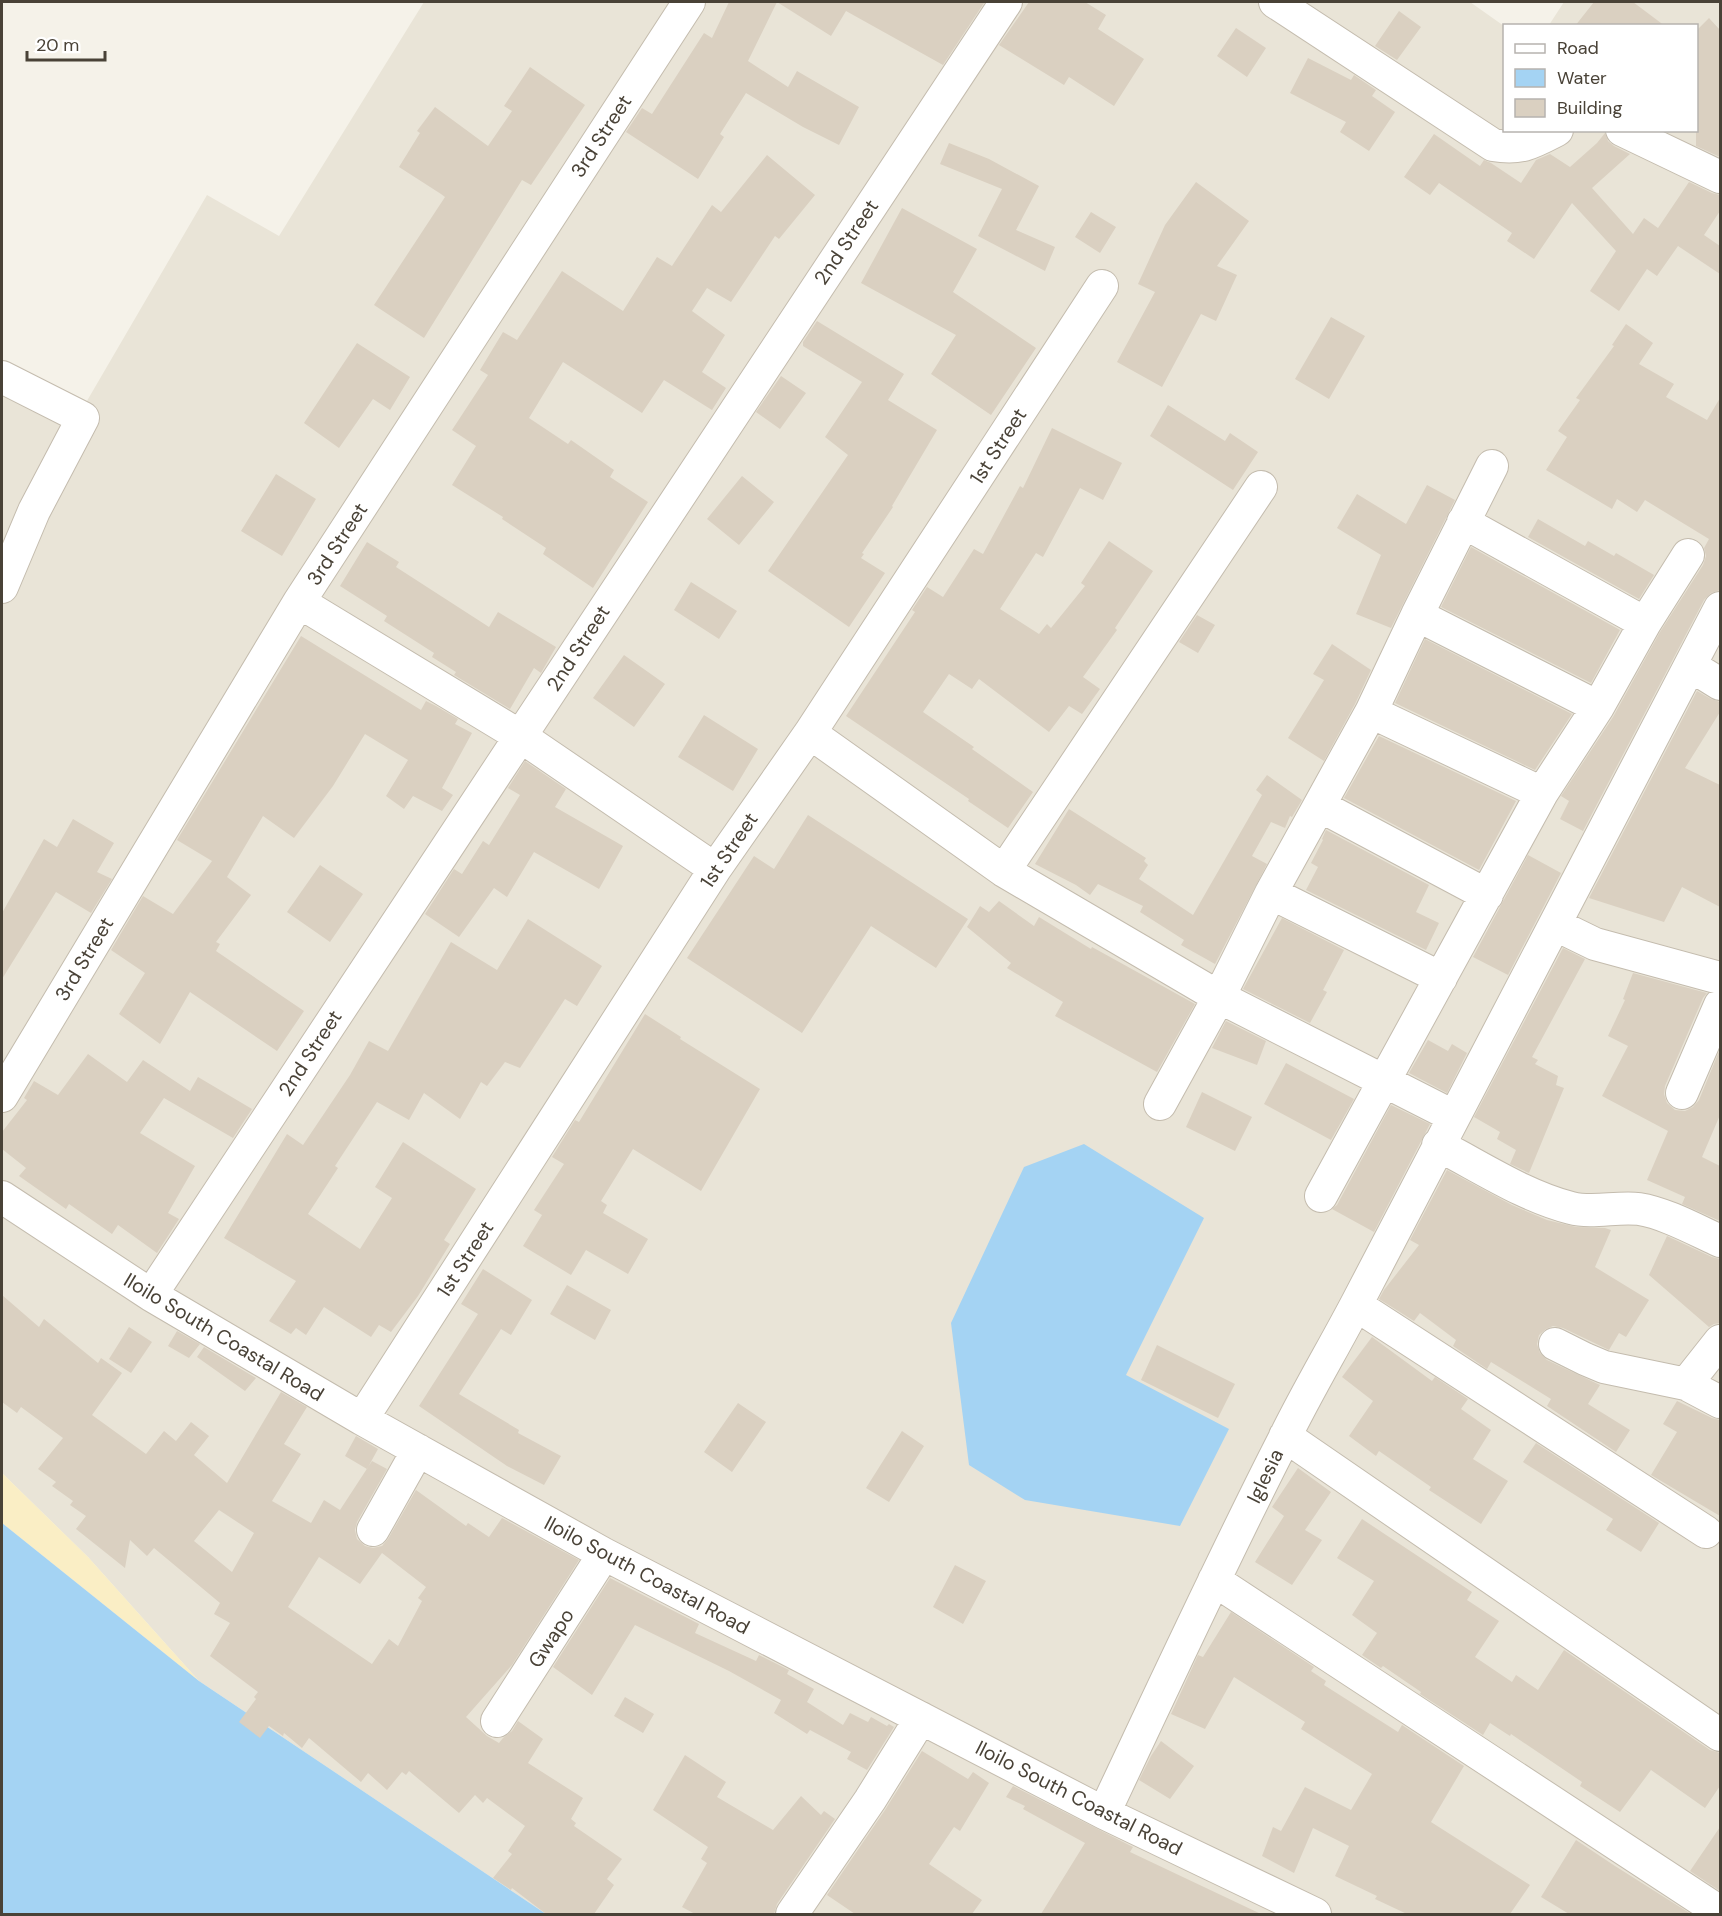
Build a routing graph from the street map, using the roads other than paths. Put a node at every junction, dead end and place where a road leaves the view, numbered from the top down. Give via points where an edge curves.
1 (688, 2) edge
2 (1006, 2) edge
3 (1275, 2) edge
4 (1553, 132) edge
5 (1626, 132) edge
6 (1720, 177) edge
7 (1102, 286) dead end
8 (2, 377) edge
9 (1492, 466) dead end
10 (1261, 487) dead end
11 (1463, 522) junction
12 (1688, 555) dead end
13 (2, 587) edge
14 (299, 602) junction
15 (1720, 608) edge
16 (1417, 615) junction
17 (1645, 623) junction
18 (1690, 666) junction
19 (1720, 684) edge
20 (1598, 706) junction
21 (1371, 712) junction
22 (810, 733) junction
23 (520, 736) junction
24 (1542, 793) junction
25 (1320, 806) junction
26 (715, 869) junction
27 (1004, 871) junction
28 (1271, 893) junction
29 (1487, 895) junction
30 (1556, 925) junction
31 (1441, 978) junction
32 (1720, 978) edge
33 (1219, 997) junction
34 (1720, 1005) edge
35 (1384, 1081) junction
36 (1682, 1093) dead end
37 (2, 1096) edge
38 (1160, 1104) dead end
39 (1453, 1116) junction
40 (1438, 1145) junction
41 (1321, 1196) dead end
42 (2, 1197) edge
43 (1720, 1240) edge
44 (151, 1295) junction
45 (1356, 1305) junction
46 (1720, 1341) edge
47 (1556, 1344) dead end
48 (1686, 1384) junction
49 (1720, 1402) edge
50 (362, 1419) junction
51 (1285, 1436) junction
52 (418, 1450) junction
53 (374, 1530) dead end
54 (1706, 1532) dead end
55 (604, 1554) junction
56 (1214, 1580) junction
57 (921, 1719) junction
58 (497, 1721) dead end
59 (1720, 1735) edge
60 (1104, 1813) junction
61 (1720, 1912) edge
62 (792, 1914) edge
63 (1314, 1914) edge

1 - 14 street, 3rd Street
2 - 23 street, 2nd Street
3 - 4 street via 1493,145 1528,145
5 - 6 street
7 - 22 street, 1st Street
8 - 13 street via 83,418 34,511
9 - 11 street
10 - 27 street
11 - 16 street
11 - 17 street
12 - 17 street
14 - 23 street
14 - 37 street, 3rd Street
15 - 18 street, Iglesia
16 - 20 street
16 - 21 street
17 - 20 street
18 - 19 street
18 - 30 street, Iglesia
20 - 24 street
21 - 24 street
21 - 25 street
22 - 26 street, 1st Street
22 - 27 street
23 - 26 street
23 - 44 street, 2nd Street
24 - 29 street
25 - 28 street
25 - 29 street
26 - 50 street, 1st Street
27 - 33 street
28 - 31 street
28 - 33 street
29 - 31 street
30 - 32 street via 1595,944
30 - 39 street, Iglesia
31 - 35 street
33 - 35 street
33 - 38 street
34 - 36 street
35 - 39 street
35 - 41 street
39 - 40 street, Iglesia
40 - 43 street via 1525,1191 1571,1208 1637,1209
40 - 45 street, Iglesia
42 - 44 street, Iloilo South Coastal Road
44 - 50 street, Iloilo South Coastal Road
45 - 51 street, Iglesia
45 - 54 street
46 - 48 street
47 - 48 street via 1604,1367
48 - 49 street
50 - 52 street, Iloilo South Coastal Road
51 - 56 street, Iglesia
51 - 59 street
52 - 53 street
52 - 55 street, Iloilo South Coastal Road
55 - 57 street, Iloilo South Coastal Road
55 - 58 street, Gwapo
56 - 60 street, Iglesia
56 - 61 street
57 - 60 street, Iloilo South Coastal Road
57 - 62 street
60 - 63 street, Iloilo South Coastal Road

